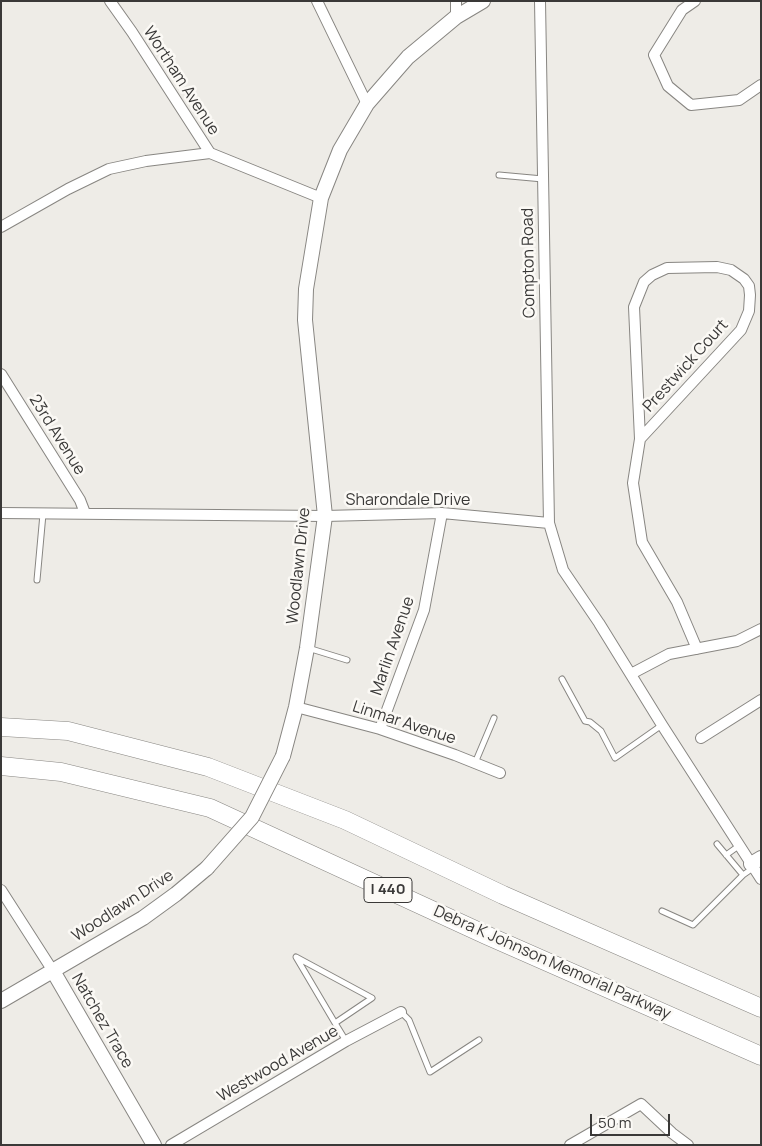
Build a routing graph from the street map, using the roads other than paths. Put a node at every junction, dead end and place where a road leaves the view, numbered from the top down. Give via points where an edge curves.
1 (110, 1) edge
2 (317, 1) edge
3 (456, 1) edge
4 (483, 1) edge
5 (540, 1) edge
6 (695, 1) edge
7 (456, 17) junction
8 (761, 85) edge
9 (367, 104) junction
10 (210, 153) junction
11 (500, 175) dead end
12 (543, 179) junction
13 (321, 198) junction
14 (1, 227) edge
15 (1, 374) edge
16 (640, 439) junction
17 (1, 513) edge
18 (43, 513) junction
19 (85, 513) junction
20 (442, 513) junction
21 (325, 516) junction
22 (549, 523) junction
23 (37, 580) dead end
24 (761, 629) edge
25 (307, 648) junction
26 (697, 649) junction
27 (347, 660) dead end
28 (631, 674) junction
29 (562, 679) dead end
30 (761, 700) edge
31 (296, 707) junction
32 (1, 718) edge
33 (494, 718) dead end
34 (662, 725) junction
35 (1, 727) edge
36 (380, 729) junction
37 (68, 731) junction
38 (700, 738) dead end
39 (475, 763) junction
40 (1, 766) edge
41 (500, 773) dead end
42 (717, 844) dead end
43 (740, 845) junction
44 (726, 856) junction
45 (755, 863) edge
46 (743, 876) junction
47 (761, 879) edge
48 (1, 890) edge
49 (662, 911) dead end
50 (53, 971) junction
51 (1, 1001) edge
52 (761, 1008) edge
53 (401, 1012) joint
54 (335, 1023) junction
55 (479, 1040) dead end
56 (346, 1041) junction
57 (761, 1056) edge
58 (154, 1145) edge
59 (171, 1145) edge
60 (570, 1145) edge
61 (688, 1145) edge

1 - 10 street, Wortham Avenue
2 - 9 street
3 - 7 street
4 - 7 main road, Woodlawn Drive
5 - 12 street, Compton Road
6 - 8 street via 682,10 654,55 668,86 691,105 739,100
7 - 9 main road, Woodlawn Drive via 408,57
9 - 13 main road, Woodlawn Drive via 340,150
10 - 13 street, Wortham Avenue
10 - 14 street via 108,169
11 - 12 lane
12 - 22 street, Compton Road
13 - 21 main road, Woodlawn Drive via 306,289 305,320
15 - 19 street, 23rd Avenue
16 - 16 street, Prestwick Court via 741,330 749,311 749,286 731,270 717,267 667,268 644,282 634,308
16 - 26 street, Prestwick Court via 633,483 642,542 676,602
17 - 18 street, Sharondale Drive
18 - 19 street, Sharondale Drive
18 - 23 lane
19 - 21 street, Sharondale Drive
20 - 21 street, Sharondale Drive
20 - 22 street, Sharondale Drive
20 - 36 street, Marlin Avenue via 424,610
21 - 25 main road, Woodlawn Drive
22 - 28 street via 563,570
24 - 26 street via 737,641
25 - 27 lane
25 - 31 main road, Woodlawn Drive
26 - 28 street via 669,654
28 - 34 street
29 - 34 lane via 585,722 601,731 615,758
30 - 38 street
31 - 36 street, Linmar Avenue
31 - 50 main road, Woodlawn Drive, bridge via 283,756 252,816 208,868 143,918
32 - 37 highway
33 - 39 lane
34 - 43 street
35 - 37 highway, I 440
36 - 39 street, Linmar Avenue
37 - 52 highway, I 440 via 208,767 345,820 503,895
39 - 41 street, Linmar Avenue
40 - 57 highway, Debra K Johnson Memorial Parkway / I 440 via 60,772 210,808 486,935
42 - 44 lane
43 - 44 lane
43 - 45 street
44 - 46 lane
45 - 46 lane
45 - 47 street
46 - 49 lane via 693,925
48 - 50 street, Natchez Trace
50 - 51 main road, Woodlawn Drive
50 - 58 main road, Natchez Trace
53 - 55 lane via 409,1020 430,1072
53 - 56 street, Westwood Avenue
54 - 54 lane via 296,956 372,998
54 - 56 lane
56 - 59 street, Westwood Avenue
60 - 61 street via 641,1104

